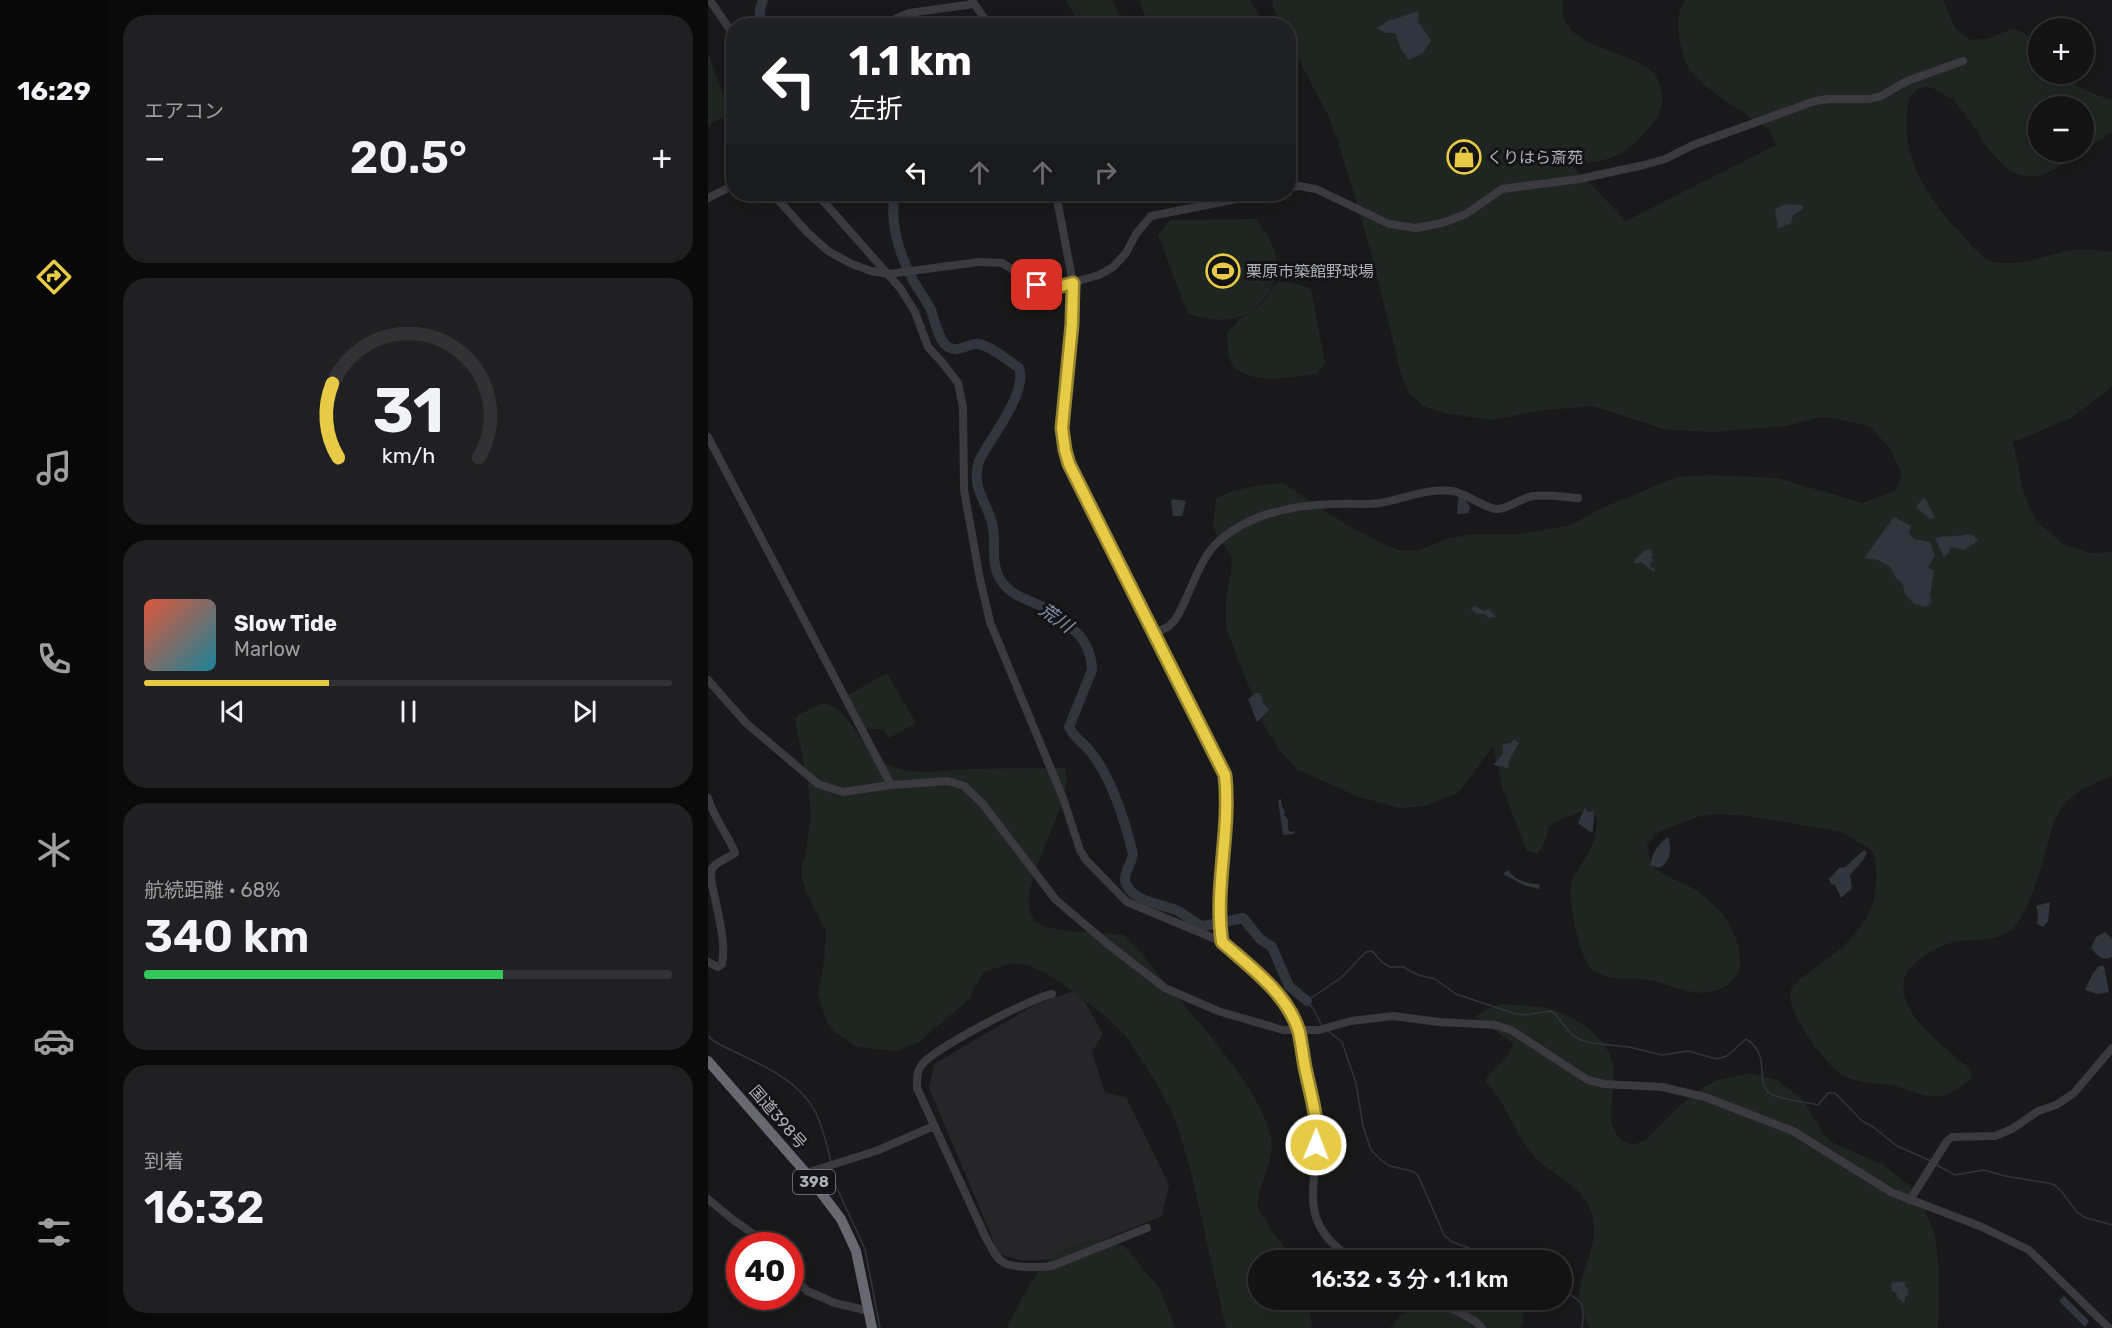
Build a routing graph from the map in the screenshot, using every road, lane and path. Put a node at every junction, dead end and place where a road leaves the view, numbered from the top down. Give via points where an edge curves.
1 (710, 0) edge
2 (973, 2) edge
3 (897, 18) edge
4 (984, 18) edge
5 (726, 24) edge
6 (1963, 61) dead end
7 (1296, 187) edge
8 (726, 189) edge
9 (708, 198) edge
10 (779, 201) edge
11 (823, 201) edge
12 (1057, 201) edge
13 (1227, 201) edge
14 (888, 274) junction
15 (1073, 283) junction
16 (708, 437) edge
17 (1578, 498) dead end
18 (1154, 633) junction
19 (708, 680) edge
20 (891, 785) junction
21 (708, 798) edge
22 (1222, 942) junction
23 (708, 962) edge
24 (1052, 994) dead end
25 (1299, 1031) junction
26 (2112, 1048) edge
27 (708, 1061) edge
28 (934, 1126) junction
29 (806, 1173) junction
30 (708, 1199) edge
31 (1910, 1200) junction
32 (1147, 1228) dead end
33 (750, 1232) edge
34 (1340, 1250) edge
35 (804, 1288) edge
36 (1454, 1310) edge
37 (868, 1311) junction
38 (872, 1328) edge
39 (1482, 1328) edge
40 (2109, 1328) edge

1 - 5 street
2 - 3 street
2 - 4 street
6 - 7 street via 1907,81 1881,96 1815,101 1644,165 1502,189 1466,214 1416,228 1389,224 1316,189
8 - 9 street
10 - 14 street via 828,251 852,264
11 - 14 street
12 - 15 street
13 - 15 street via 1151,216 1113,267
14 - 15 street via 979,261 1002,263 1050,289
14 - 22 street via 909,300 928,347 958,383 963,407 964,490 990,622 1063,798 1080,850 1127,902
15 - 18 street via 1062,428 1065,450
16 - 20 street
17 - 18 street via 1532,496 1498,509 1465,494 1437,490 1376,503 1331,504 1271,513 1240,525 1216,542 1175,620
18 - 22 street via 1225,775 1228,801
19 - 20 street via 746,723 818,784 843,792
20 - 25 street via 948,781 964,786 982,803 1056,900 1166,988 1218,1011
21 - 23 street via 735,853 712,869 723,964 718,967
22 - 25 street via 1274,990
24 - 28 street via 975,1030 922,1064 917,1073 917,1088
25 - 31 street via 1393,1017 1496,1025 1511,1030 1588,1080 1662,1087 1705,1097 1793,1131
25 - 34 street via 1317,1122 1312,1207 1330,1243
26 - 31 street via 2064,1101 1995,1136 1952,1137 1937,1154
27 - 29 highway, 国道398号 / 398
28 - 29 street via 876,1151
28 - 32 street via 995,1255 1008,1266 1054,1265
29 - 37 highway, 国道398号 / 398 via 848,1233 856,1251
30 - 33 street
31 - 40 street via 2029,1250
35 - 37 street via 836,1303
36 - 39 street
37 - 38 highway, 国道398号 / 398

